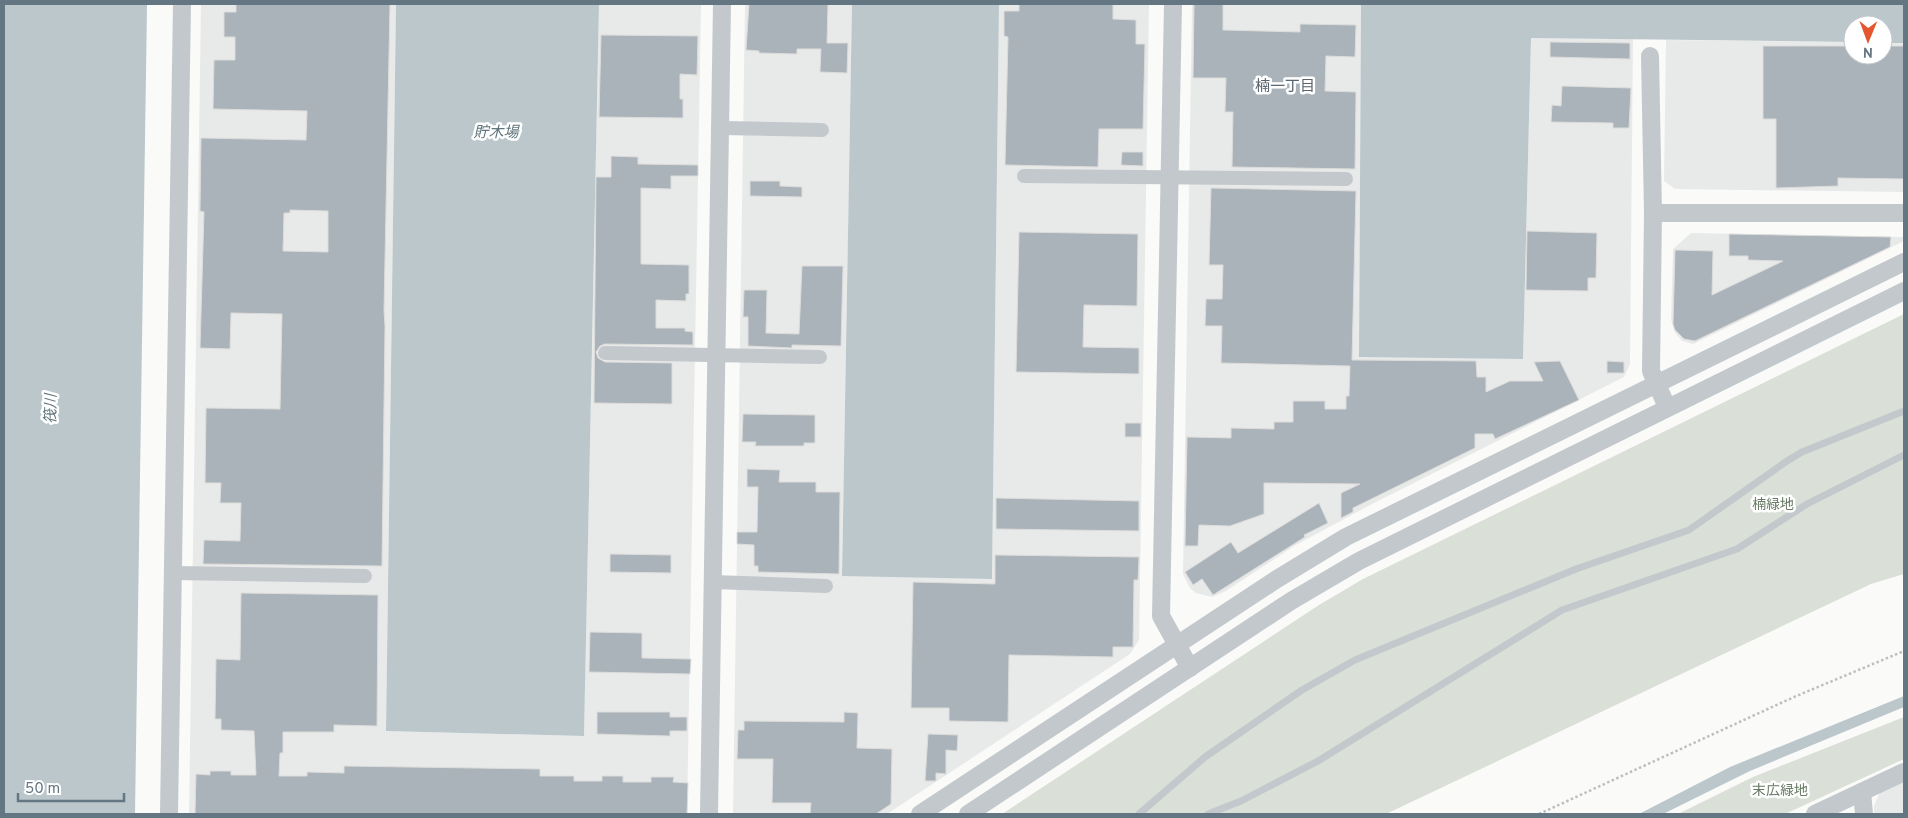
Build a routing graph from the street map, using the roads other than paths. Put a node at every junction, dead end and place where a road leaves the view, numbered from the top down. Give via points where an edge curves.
1 (182, 4) edge
2 (722, 4) edge
3 (1173, 4) edge
4 (1650, 56) dead end
5 (721, 128) junction
6 (822, 130) dead end
7 (1024, 176) dead end
8 (1171, 177) junction
9 (1346, 179) dead end
10 (1653, 213) junction
11 (1904, 213) edge
12 (1904, 262) edge
13 (1904, 292) edge
14 (605, 352) dead end
15 (717, 354) junction
16 (820, 357) dead end
17 (1655, 383) junction
18 (1667, 407) junction
19 (1904, 411) edge
20 (1904, 455) edge
21 (173, 574) junction
22 (365, 576) dead end
23 (713, 582) junction
24 (826, 586) dead end
25 (1177, 644) junction
26 (1190, 668) junction
27 (1904, 772) edge
28 (1862, 792) junction
29 (169, 814) edge
30 (709, 814) edge
31 (920, 814) edge
32 (968, 814) edge
33 (1139, 814) edge
34 (1208, 814) edge
35 (1815, 814) edge
36 (1864, 814) edge

1 - 21 street
2 - 5 street
3 - 8 street
4 - 10 street
5 - 6 street
5 - 15 street
7 - 8 street
8 - 9 street
8 - 25 street via 1161,616
10 - 11 street
10 - 17 street via 1650,371
12 - 17 street
13 - 18 street
14 - 15 street
15 - 16 street
15 - 23 street
17 - 18 street
17 - 25 street via 1346,538 1277,578
18 - 26 street via 1359,561 1291,601
19 - 33 lane via 1802,452 1689,530 1576,569 1355,660 1302,690 1205,757
20 - 34 lane via 1807,504 1737,549 1562,610 1318,762
21 - 22 street
21 - 29 street
23 - 24 street
23 - 30 street
25 - 26 street
25 - 31 street
26 - 32 street
27 - 28 street
28 - 35 street
28 - 36 street

